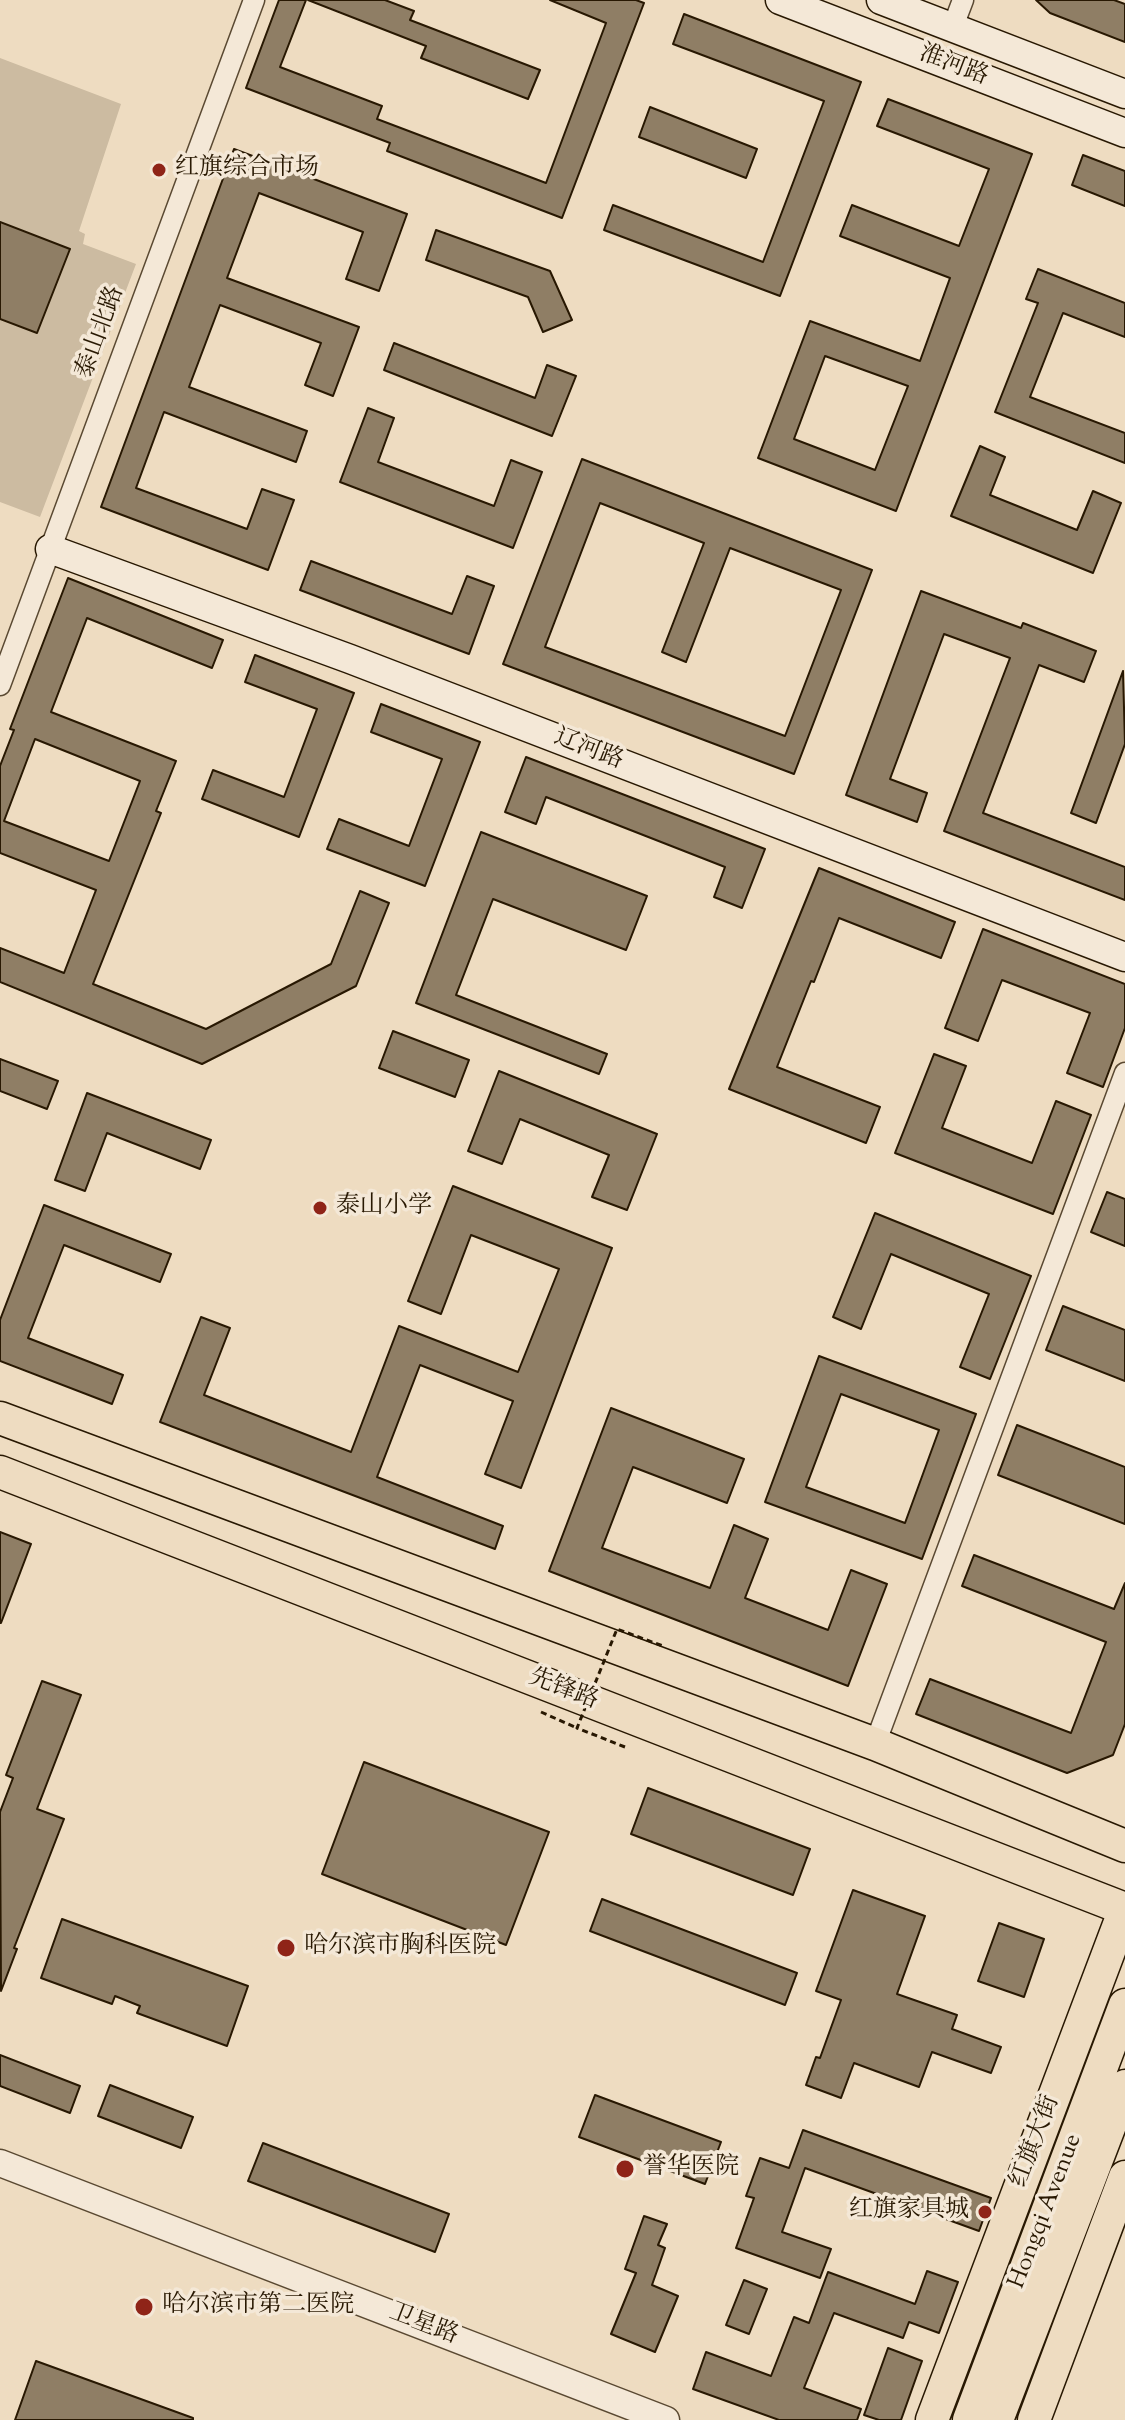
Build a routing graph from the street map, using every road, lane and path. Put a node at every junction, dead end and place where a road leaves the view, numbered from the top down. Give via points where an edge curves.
1 (254, 0) edge
2 (780, 0) edge
3 (881, 0) edge
4 (963, 0) edge
5 (952, 29) junction
6 (1125, 94) edge
7 (1125, 133) edge
8 (52, 542) junction
9 (0, 685) edge
10 (1125, 941) edge
11 (1125, 957) edge
12 (1125, 1073) edge
13 (0, 1418) edge
14 (0, 1472) edge
15 (663, 1646) dead end
16 (541, 1712) dead end
17 (577, 1728) junction
18 (875, 1744) junction
19 (625, 1747) dead end
20 (1125, 1846) edge
21 (1125, 1909) edge
22 (1125, 2005) edge
23 (1125, 2086) edge
24 (0, 2163) edge
25 (1125, 2177) edge
26 (666, 2420) edge
27 (932, 2420) edge
28 (969, 2420) edge
29 (997, 2420) edge
30 (1034, 2420) edge

1 - 8 street, 泰山北路
2 - 7 main road, 淮河路
3 - 5 main road, 淮河路
4 - 5 street
5 - 6 main road, 淮河路
8 - 9 street, 泰山北路
8 - 10 main road, 辽河路
8 - 11 main road, 辽河路
12 - 18 street
13 - 18 main road
14 - 21 main road, 先锋路
15 - 17 path, bridge via 617,1629
16 - 17 path
17 - 19 path, bridge
18 - 20 main road
21 - 27 main road, 红旗大街
22 - 28 main road, Hongqi Avenue
23 - 29 main road, Hongqi Avenue
24 - 26 street, 卫星路
25 - 30 main road

